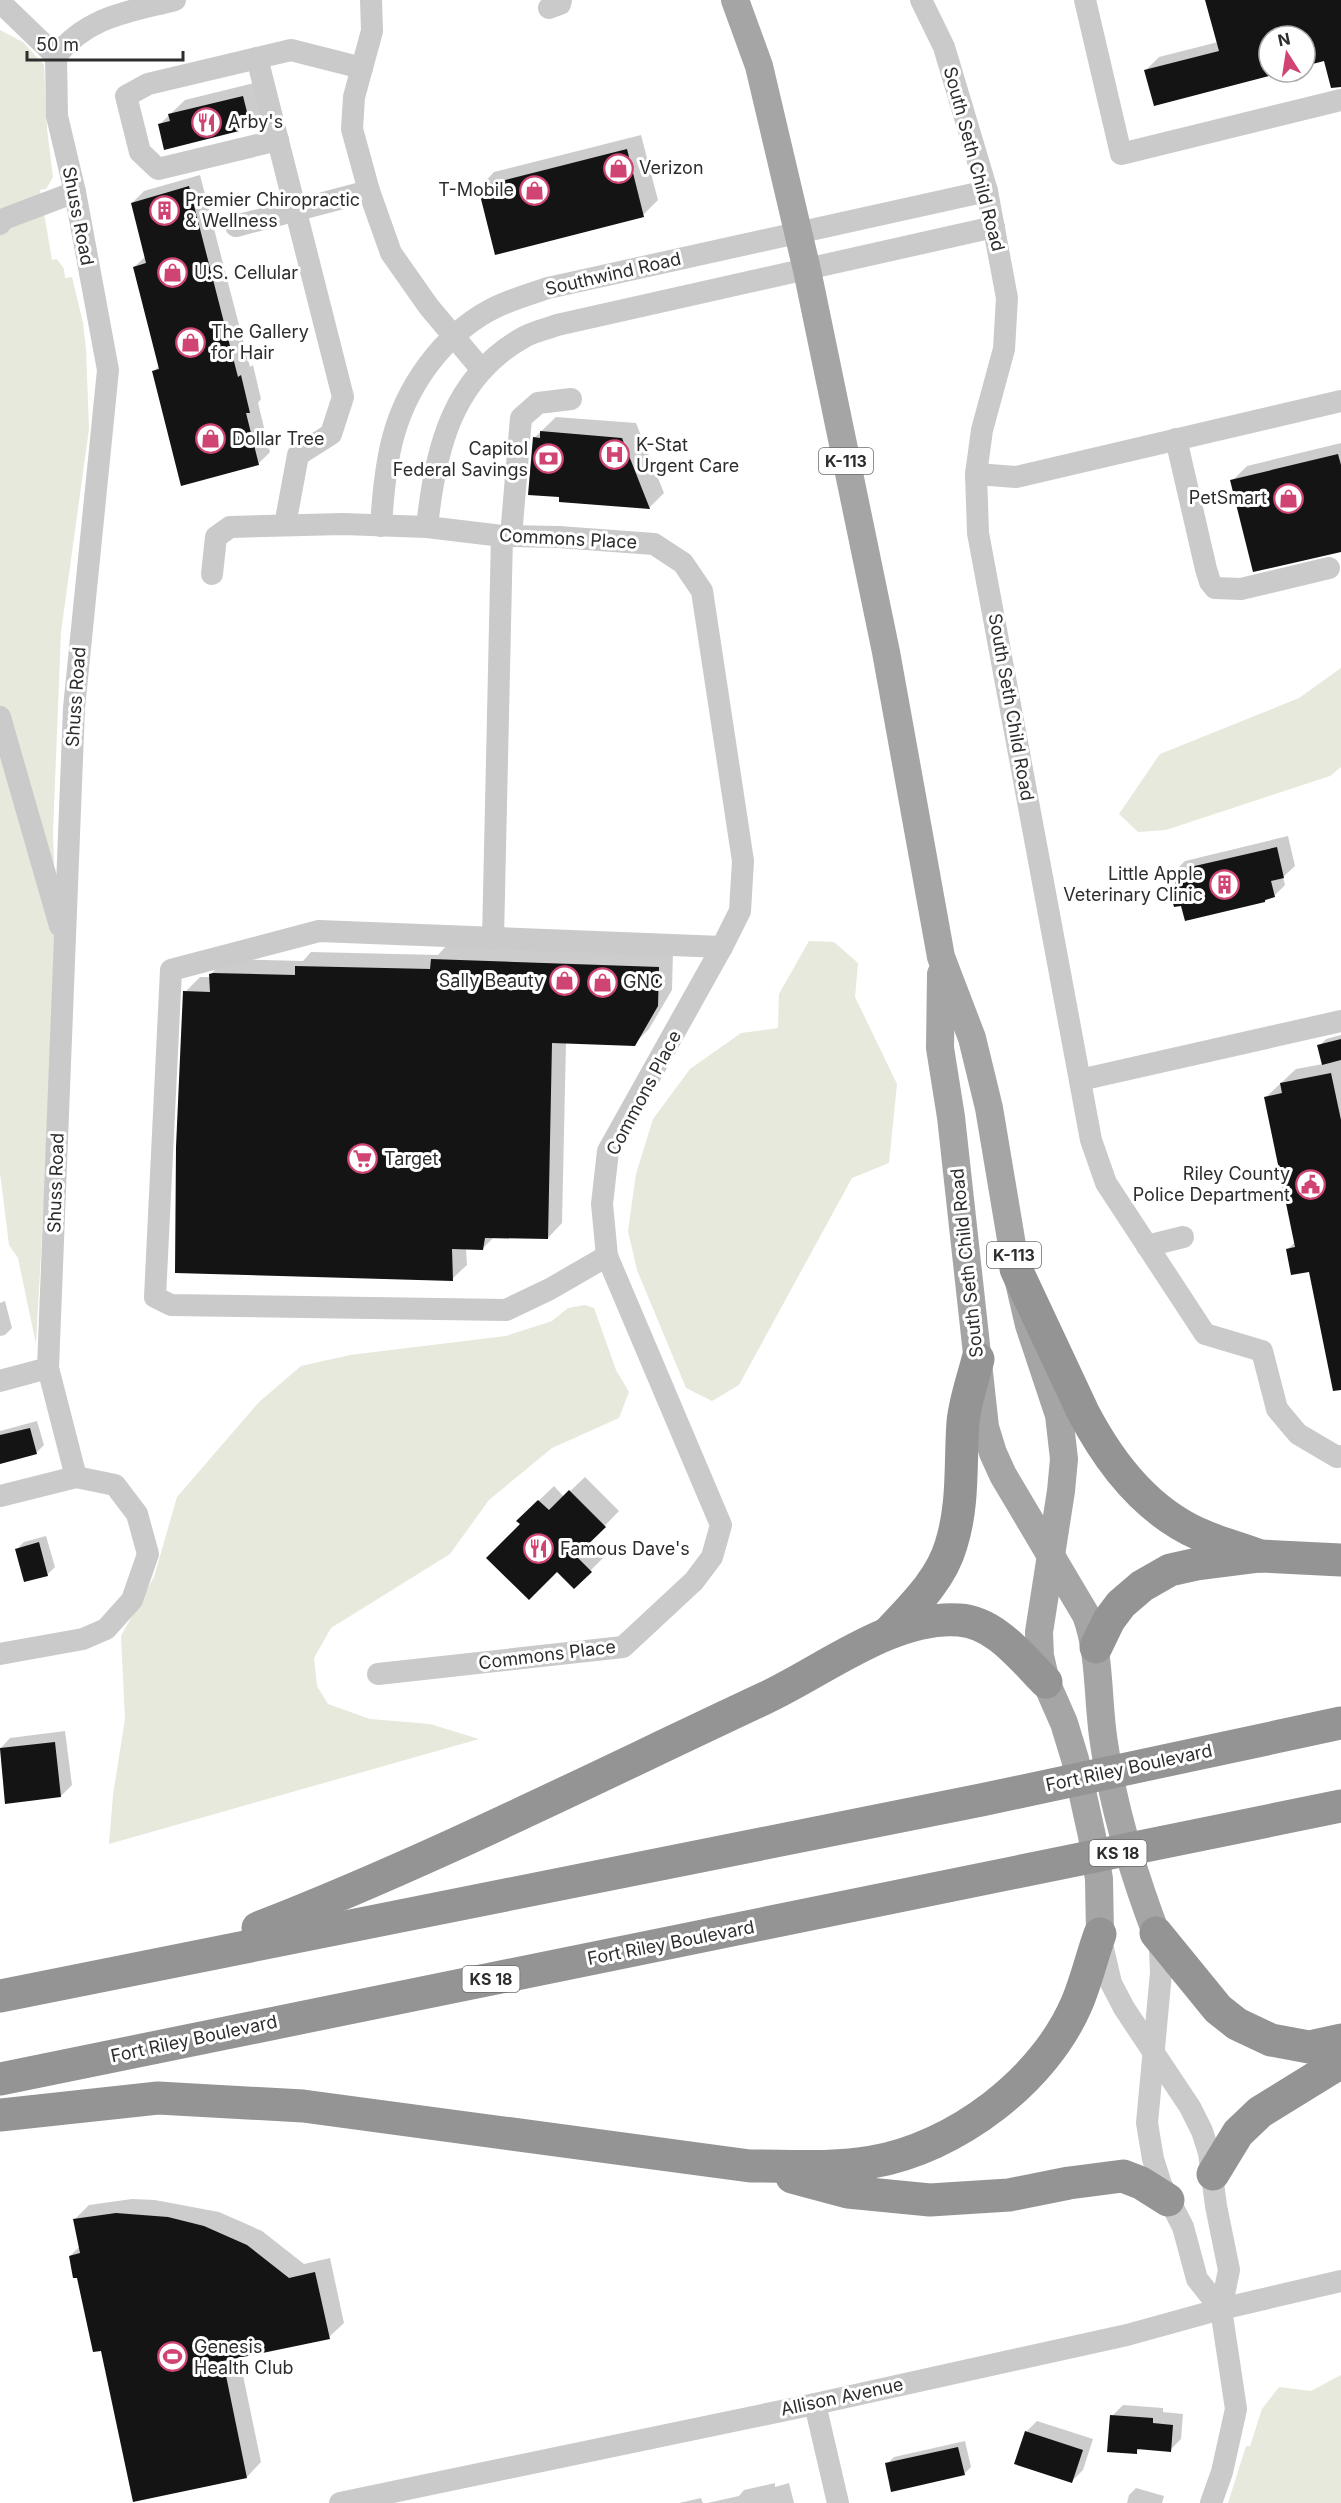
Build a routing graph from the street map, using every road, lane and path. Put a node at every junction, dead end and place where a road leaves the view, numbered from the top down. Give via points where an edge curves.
1 (175, 0) edge
2 (371, 0) edge
3 (735, 0) edge
4 (921, 0) edge
5 (1085, 0) edge
6 (0, 2) edge
7 (56, 56) junction
8 (256, 58) junction
9 (362, 68) junction
10 (1341, 100) edge
11 (278, 140) junction
12 (369, 191) junction
13 (987, 191) junction
14 (75, 192) junction
15 (296, 211) junction
16 (0, 224) edge
17 (236, 226) dead end
18 (994, 227) junction
19 (798, 232) junction
20 (807, 270) junction
21 (452, 336) junction
22 (482, 370) junction
23 (571, 399) dead end
24 (1341, 401) edge
25 (1176, 439) junction
26 (976, 474) junction
27 (285, 525) junction
28 (381, 526) junction
29 (427, 527) junction
30 (507, 536) junction
31 (1329, 568) dead end
32 (212, 574) dead end
33 (0, 717) edge
34 (493, 939) junction
35 (66, 947) junction
36 (722, 947) junction
37 (941, 957) junction
38 (1341, 1021) edge
39 (1080, 1080) junction
40 (1183, 1237) dead end
41 (1147, 1246) junction
42 (607, 1256) junction
43 (1016, 1269) junction
44 (978, 1359) junction
45 (48, 1368) junction
46 (0, 1381) edge
47 (1341, 1456) edge
48 (76, 1477) junction
49 (0, 1497) edge
50 (1050, 1554) junction
51 (1260, 1556) junction
52 (1341, 1560) edge
53 (887, 1634) junction
54 (1096, 1647) junction
55 (0, 1654) edge
56 (378, 1674) dead end
57 (1046, 1682) junction
58 (1341, 1723) edge
59 (1341, 1806) edge
60 (1156, 1933) junction
61 (1100, 1934) junction
62 (181, 1959) junction
63 (0, 1996) edge
64 (1341, 2040) edge
65 (1154, 2051) junction
66 (1341, 2062) edge
67 (0, 2079) edge
68 (0, 2115) edge
69 (750, 2166) junction
70 (1213, 2174) junction
71 (1168, 2200) junction
72 (1341, 2281) edge
73 (1221, 2308) junction
74 (815, 2404) junction
75 (340, 2503) edge
76 (838, 2503) edge
77 (1211, 2503) edge

1 - 7 street via 102,19 69,39
2 - 9 street via 372,31
3 - 19 main road, South Seth Child Road / K-113 via 759,66
4 - 13 street, South Seth Child Road via 944,47
5 - 10 street via 1121,154
6 - 7 street
7 - 14 street, Shuss Road via 57,116
8 - 9 street via 291,50
8 - 11 street
8 - 11 street via 148,84 126,96 140,152 158,169
9 - 12 street via 354,97 352,129
11 - 15 street
12 - 15 street
12 - 21 street via 391,253
13 - 18 street, South Seth Child Road
13 - 19 street, Southwind Road
14 - 16 street via 4,219
14 - 35 street, Shuss Road via 108,370 74,708
15 - 17 street
15 - 27 street via 343,397 332,434 298,455
18 - 20 street, Southwind Road
18 - 26 street, South Seth Child Road via 1007,298 1004,349 982,430
19 - 20 main road, South Seth Child Road / K-113
19 - 21 street, Southwind Road via 548,288 494,308
20 - 22 street, Southwind Road via 557,325 528,335
20 - 37 main road, South Seth Child Road / K-113 via 886,652
21 - 22 street
21 - 28 street, Southwind Road via 418,378 395,425 383,479
22 - 29 street, Southwind Road via 468,389 440,446
23 - 30 street via 538,403 521,417
24 - 25 street
25 - 26 street via 1016,477
25 - 31 street via 1206,568 1215,588 1241,589
26 - 39 street, South Seth Child Road via 978,533
27 - 28 street, Commons Place
27 - 32 street, Commons Place via 230,527 216,537
28 - 29 street, Commons Place
29 - 30 street, Commons Place
30 - 34 street
30 - 36 street, Commons Place via 654,544 684,563 702,591 743,861 740,911
33 - 35 street
34 - 36 street
34 - 42 street via 319,931 171,970 154,1297 171,1305 506,1310
35 - 45 street, Shuss Road
36 - 42 street, Commons Place via 609,1151 602,1204
37 - 43 main road, South Seth Child Road / K-113 via 972,1038
37 - 44 main road, South Seth Child Road / K-113 via 940,1048
38 - 39 street
39 - 41 street, South Seth Child Road via 1091,1140 1106,1183
40 - 41 street
41 - 47 street, South Seth Child Road via 1205,1334 1262,1351 1277,1409 1298,1434
42 - 56 street, Commons Place via 721,1525 712,1557 694,1581 623,1647
43 - 50 main road, South Seth Child Road / K-113 via 1063,1436 1061,1491
43 - 51 highway via 1083,1412 1120,1472 1155,1508 1178,1524
44 - 50 main road, South Seth Child Road / K-113 via 993,1453
44 - 53 highway via 963,1420 959,1510 951,1546 927,1589
45 - 46 street
45 - 48 street, Shuss Road
48 - 49 street
48 - 55 street via 115,1485 137,1514 148,1554 132,1600 106,1629 83,1639
50 - 54 main road, South Seth Child Road / K-113 via 1086,1616
50 - 57 main road, South Seth Child Road / K-113 via 1039,1632
51 - 52 highway
51 - 54 highway via 1170,1570 1121,1604
53 - 57 highway via 921,1623 960,1620 988,1630 1009,1645
53 - 62 highway via 767,1697 429,1855 328,1901
54 - 60 main road, South Seth Child Road / K-113 via 1103,1735 1116,1802
57 - 61 main road, South Seth Child Road / K-113 via 1075,1759 1092,1836
58 - 62 highway, Fort Riley Boulevard via 981,1800
59 - 67 highway, Fort Riley Boulevard / KS 18
60 - 64 highway via 1218,2009 1237,2024 1271,2040 1309,2047
60 - 65 street, South Seth Child Road / K-113 via 1161,1973
61 - 65 street, South Seth Child Road / K-113 via 1111,1983
61 - 69 highway via 1077,2004 1045,2058 986,2113 946,2137 873,2162
62 - 63 highway, Fort Riley Boulevard
65 - 70 street, South Seth Child Road / K-113 via 1202,2131
65 - 71 street, South Seth Child Road / K-113 via 1147,2123 1153,2159
66 - 70 highway via 1260,2112 1238,2133
68 - 69 highway via 158,2098 303,2106
69 - 71 highway via 848,2192 930,2200 1009,2195 1123,2176
70 - 73 street, South Seth Child Road / K-113 via 1229,2270
71 - 73 street, South Seth Child Road / K-113 via 1184,2227 1197,2278
72 - 73 street, Allison Avenue
73 - 74 street, Allison Avenue via 1127,2335
73 - 77 street via 1236,2409
74 - 75 street, Allison Avenue
74 - 76 street

